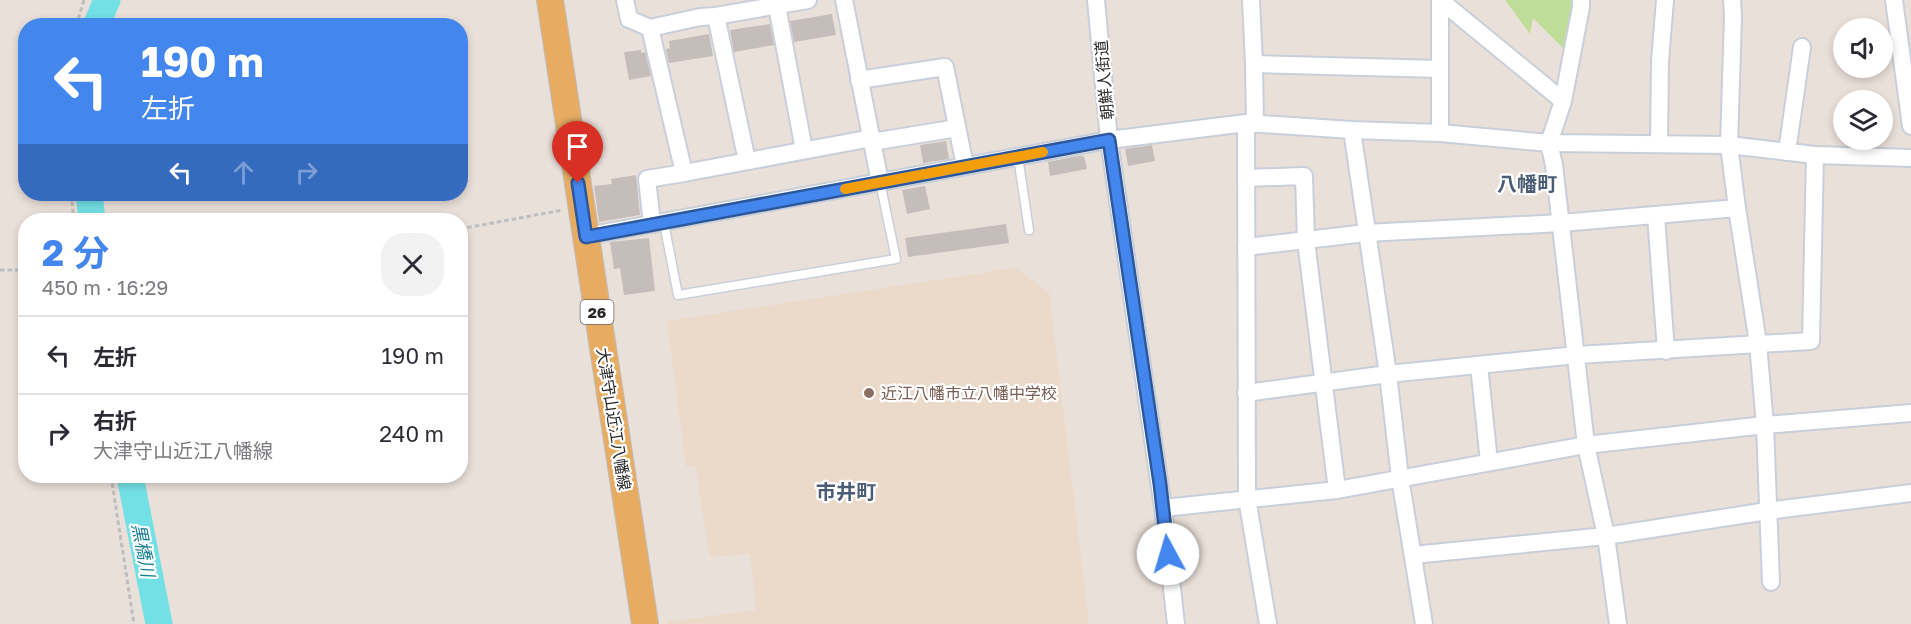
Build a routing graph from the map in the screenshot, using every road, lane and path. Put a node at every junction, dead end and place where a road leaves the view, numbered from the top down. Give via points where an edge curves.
1 (84, 0) edge
2 (550, 0) edge
3 (625, 0) edge
4 (696, 0) edge
5 (808, 0) edge
6 (844, 0) edge
7 (1096, 0) edge
8 (1251, 0) edge
9 (1440, 0) edge
10 (1581, 0) edge
11 (1665, 0) edge
12 (1732, 0) edge
13 (1894, 0) edge
14 (772, 4) edge
15 (708, 17) junction
16 (78, 18) edge
17 (650, 28) junction
18 (1802, 47) dead end
19 (1254, 64) junction
20 (1440, 69) junction
21 (859, 80) junction
22 (1563, 101) junction
23 (1251, 123) junction
24 (1911, 126) edge
25 (957, 128) junction
26 (1352, 130) junction
27 (1440, 133) junction
28 (872, 140) junction
29 (1109, 140) junction
30 (1549, 143) junction
31 (1659, 144) junction
32 (1729, 145) junction
33 (804, 150) junction
34 (1787, 152) junction
35 (1815, 155) junction
36 (1018, 157) junction
37 (1911, 158) edge
38 (747, 161) junction
39 (964, 166) junction
40 (684, 173) junction
41 (1246, 178) junction
42 (880, 182) junction
43 (582, 206) junction
44 (1737, 208) junction
45 (1656, 215) junction
46 (658, 223) junction
47 (1560, 223) junction
48 (468, 227) edge
49 (1029, 230) dead end
50 (1366, 233) junction
51 (586, 237) junction
52 (1306, 241) junction
53 (1246, 247) junction
54 (0, 270) edge
55 (18, 270) edge
56 (1758, 343) junction
57 (1666, 351) junction
58 (1577, 355) junction
59 (1479, 365) junction
60 (1388, 374) junction
61 (1324, 383) junction
62 (1246, 393) junction
63 (1911, 413) edge
64 (1765, 425) junction
65 (1586, 445) junction
66 (1489, 462) junction
67 (1400, 478) junction
68 (112, 483) edge
69 (1337, 490) junction
70 (1911, 493) edge
71 (1247, 498) junction
72 (1163, 508) junction
73 (1767, 511) junction
74 (1606, 536) junction
75 (1413, 555) junction
76 (1772, 582) dead end
77 (134, 624) edge
78 (645, 624) edge
79 (1176, 624) edge
80 (1268, 624) edge
81 (1424, 624) edge
82 (1618, 624) edge

1 - 16 path
2 - 43 main road, 大津守山近江八幡線 / 26
3 - 17 street via 629,19
4 - 15 street
5 - 14 street
6 - 21 street
7 - 29 street, 朝鮮人街道
8 - 19 street
9 - 20 street
9 - 22 street
10 - 22 street
11 - 31 street
12 - 32 street
13 - 24 street
14 - 15 street
14 - 33 street
15 - 17 street
15 - 38 street
17 - 40 street
18 - 34 street
19 - 20 street
19 - 23 street
20 - 27 street
21 - 25 street via 945,67
21 - 28 street
22 - 30 street
23 - 26 street
23 - 29 street
23 - 41 street
25 - 28 street
25 - 39 street
26 - 27 street
26 - 50 street
27 - 30 street
28 - 33 street
28 - 42 street
29 - 36 street
29 - 72 street, 朝鮮人街道
30 - 31 street
30 - 47 street
31 - 32 street
32 - 34 street
32 - 44 street
33 - 38 street
34 - 35 street
35 - 37 street
35 - 56 street via 1811,341
36 - 39 street
36 - 49 lane
38 - 40 street
39 - 42 street
40 - 46 street via 647,179
41 - 52 street via 1304,176
41 - 53 street
42 - 46 street
42 - 46 lane via 896,259 678,295
43 - 48 path
43 - 51 main road, 大津守山近江八幡線 / 26
44 - 45 street
44 - 56 street
45 - 47 street
45 - 57 street
46 - 51 street
47 - 50 street
47 - 58 street
50 - 52 street
50 - 60 street
51 - 78 main road, 大津守山近江八幡線 / 26
52 - 53 street
52 - 61 street
53 - 62 street
54 - 55 path
56 - 57 street
56 - 64 street
57 - 58 street
58 - 59 street
58 - 65 street
59 - 60 street
59 - 66 street
60 - 61 street
60 - 67 street
61 - 62 street
61 - 69 street
62 - 71 street
63 - 64 street
64 - 65 street
64 - 73 street
65 - 66 street
65 - 74 street
66 - 67 street
67 - 69 street
67 - 75 street
68 - 77 path
69 - 71 street
70 - 73 street
71 - 72 street
71 - 80 street
72 - 79 street, 朝鮮人街道
73 - 74 street
73 - 76 street
74 - 75 street
74 - 82 street
75 - 81 street

